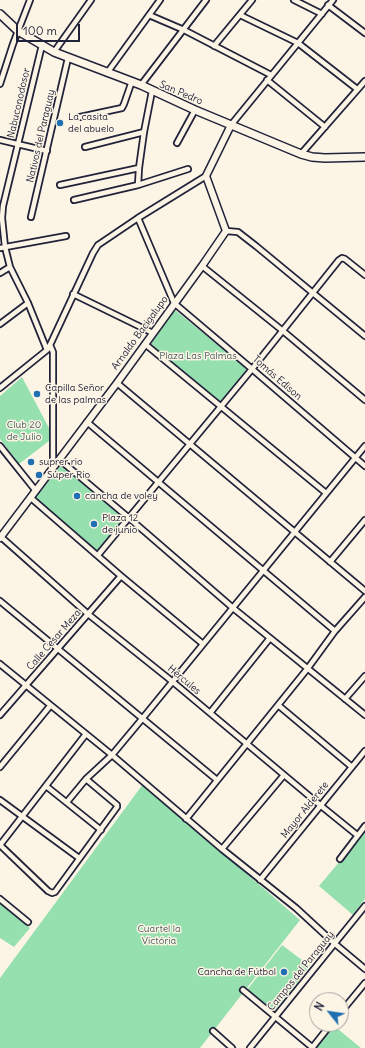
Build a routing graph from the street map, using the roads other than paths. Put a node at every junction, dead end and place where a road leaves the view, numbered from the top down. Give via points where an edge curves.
1 (30, 0) edge
2 (91, 0) edge
3 (160, 0) edge
4 (206, 0) edge
5 (252, 0) edge
6 (294, 0) edge
7 (333, 0) edge
8 (328, 5) junction
9 (0, 14) edge
10 (322, 14) junction
11 (150, 15) junction
12 (240, 15) junction
13 (184, 30) junction
14 (18, 31) junction
15 (365, 33) edge
16 (298, 43) junction
17 (42, 45) junction
18 (214, 46) junction
19 (54, 52) junction
20 (68, 58) junction
21 (107, 73) junction
22 (271, 75) junction
23 (267, 80) junction
24 (132, 81) junction
25 (365, 81) edge
26 (0, 84) edge
27 (141, 85) junction
28 (357, 90) junction
29 (152, 91) junction
30 (196, 110) junction
31 (80, 117) dead end
32 (231, 125) junction
33 (326, 127) junction
34 (144, 132) junction
35 (0, 140) edge
36 (177, 143) dead end
37 (18, 144) junction
38 (85, 147) dead end
39 (47, 151) junction
40 (301, 154) junction
41 (365, 156) edge
42 (139, 168) junction
43 (188, 169) dead end
44 (206, 176) junction
45 (60, 185) dead end
46 (138, 185) junction
47 (74, 200) dead end
48 (31, 217) dead end
49 (138, 218) junction
50 (226, 231) junction
51 (66, 236) dead end
52 (2, 248) edge
53 (202, 266) junction
54 (10, 267) junction
55 (0, 273) edge
56 (365, 275) edge
57 (314, 293) junction
58 (73, 294) junction
59 (28, 303) junction
60 (174, 304) junction
61 (0, 324) edge
62 (283, 331) junction
63 (153, 332) junction
64 (365, 336) edge
65 (145, 344) junction
66 (50, 345) junction
67 (47, 350) junction
68 (252, 369) junction
69 (117, 383) junction
70 (0, 388) edge
71 (365, 400) edge
72 (221, 406) junction
73 (87, 422) junction
74 (190, 444) junction
75 (0, 446) edge
76 (365, 446) edge
77 (356, 458) junction
78 (60, 460) junction
79 (365, 466) edge
80 (53, 468) junction
81 (159, 482) junction
82 (36, 491) junction
83 (326, 494) junction
84 (31, 498) junction
85 (130, 518) junction
86 (365, 520) edge
87 (295, 533) junction
88 (0, 538) edge
89 (98, 555) junction
90 (330, 562) junction
91 (264, 570) junction
92 (121, 576) junction
93 (365, 590) edge
94 (365, 597) edge
95 (0, 601) edge
96 (233, 608) junction
97 (88, 614) junction
98 (335, 631) junction
99 (270, 638) junction
100 (203, 644) junction
101 (58, 649) junction
102 (0, 664) edge
103 (308, 668) junction
104 (365, 676) edge
105 (173, 682) junction
106 (26, 685) junction
107 (345, 699) junction
108 (278, 705) junction
109 (50, 706) junction
110 (210, 714) junction
111 (0, 715) edge
112 (365, 716) edge
113 (142, 719) junction
114 (86, 734) junction
115 (246, 744) junction
116 (365, 751) edge
117 (112, 755) junction
118 (0, 767) edge
119 (352, 767) junction
120 (284, 775) junction
121 (86, 779) junction
122 (217, 780) junction
123 (46, 786) junction
124 (0, 800) edge
125 (67, 802) junction
126 (320, 805) junction
127 (22, 816) junction
128 (186, 819) junction
129 (365, 826) edge
130 (101, 830) junction
131 (357, 835) junction
132 (0, 845) edge
133 (222, 849) junction
134 (79, 858) junction
135 (340, 859) dead end
136 (260, 880) junction
137 (0, 899) edge
138 (365, 906) edge
139 (28, 922) dead end
140 (334, 943) junction
141 (365, 969) edge
142 (365, 983) edge
143 (243, 990) dead end
144 (349, 1002) edge
145 (276, 1016) junction
146 (213, 1031) dead end
147 (325, 1032) edge
148 (232, 1048) edge
149 (250, 1048) edge
150 (312, 1048) edge

1 - 14 street
2 - 19 street
3 - 11 street
4 - 13 street
5 - 12 street
6 - 10 street
7 - 8 street
8 - 10 street
8 - 15 street
9 - 14 main road, San Pedro
10 - 16 street
11 - 13 street
11 - 21 street
12 - 16 street
12 - 18 street
13 - 18 street
13 - 27 street
14 - 17 main road, San Pedro
14 - 26 street
16 - 22 street
16 - 28 street
17 - 19 main road, San Pedro
17 - 37 street, Nabuconodosor
18 - 22 street
19 - 20 main road, San Pedro
20 - 21 main road, San Pedro
20 - 39 street, Nativos del Paraguay
21 - 24 main road, San Pedro
22 - 23 street
23 - 32 street
23 - 33 street
24 - 27 main road, San Pedro
24 - 31 street via 122,108
25 - 28 street
27 - 29 main road, San Pedro
28 - 33 street
29 - 30 main road, San Pedro
29 - 34 street
30 - 32 main road, San Pedro
30 - 36 street
32 - 40 main road, San Pedro
32 - 44 street
33 - 40 street
34 - 38 street
34 - 42 street
35 - 37 street
37 - 39 street
37 - 52 street, Nabuconodosor via 3,206
39 - 48 street, Nativos del Paraguay
40 - 41 main road, San Pedro via 325,158
42 - 45 street
42 - 46 street
43 - 46 street
44 - 49 street
44 - 50 street
46 - 47 street
49 - 58 street via 98,245
49 - 60 street, Tomás Edison
50 - 53 street, Arnaldo Bacigalupo
50 - 57 street via 238,232
51 - 52 street
52 - 54 street, Nabuconodosor
53 - 60 street, Arnaldo Bacigalupo
53 - 62 street
54 - 55 street
54 - 59 street, Nabuconodosor
56 - 57 street via 342,258
57 - 62 street
57 - 64 street
58 - 63 street
58 - 66 street
59 - 61 street
59 - 67 street, Nabuconodosor
60 - 63 street, Arnaldo Bacigalupo
60 - 68 street, Tomás Edison
62 - 68 street
62 - 71 street
63 - 65 street, Arnaldo Bacigalupo
65 - 69 street, Arnaldo Bacigalupo
65 - 72 street
66 - 67 street
66 - 80 street via 53,352
67 - 70 street
68 - 72 street
68 - 77 street, Tomás Edison
69 - 73 street, Arnaldo Bacigalupo
69 - 74 street
72 - 74 street
72 - 83 street
73 - 78 street, Arnaldo Bacigalupo
73 - 81 street
74 - 81 street
74 - 87 street
75 - 82 street
76 - 77 street
77 - 79 street, Tomás Edison
77 - 83 street
78 - 80 street, Arnaldo Bacigalupo
78 - 85 street
80 - 82 street, Arnaldo Bacigalupo
81 - 85 street
81 - 91 street
82 - 84 street, Arnaldo Bacigalupo
83 - 87 street
84 - 88 street, Arnaldo Bacigalupo
84 - 89 street
85 - 89 street
85 - 96 street
86 - 90 street
87 - 90 street
87 - 91 street
88 - 97 street, Hércules
89 - 92 street
90 - 93 street
91 - 96 street
91 - 98 street
92 - 97 street, Calle Cesar Meza
92 - 100 street
94 - 98 street
95 - 101 street
96 - 99 street
96 - 100 street
97 - 101 street, Calle Cesar Meza
97 - 105 street, Hércules
98 - 103 street
99 - 103 street
99 - 110 street
100 - 105 street
101 - 106 street, Calle Cesar Meza
101 - 113 street
102 - 106 street
103 - 107 street
103 - 108 street
104 - 107 street
105 - 110 street, Hércules
105 - 113 street
106 - 109 street
106 - 111 street, Calle Cesar Meza
107 - 112 street
108 - 115 street
108 - 119 street
109 - 114 street
109 - 118 street
110 - 115 street, Hércules
113 - 117 street
113 - 122 street
114 - 117 street
114 - 123 street
115 - 120 street, Hércules
115 - 122 street
116 - 119 street, Mayor Alderete
117 - 121 street
117 - 128 street
119 - 126 street, Mayor Alderete
120 - 126 street, Hércules
120 - 133 street
121 - 125 street
121 - 130 street via 117,806
122 - 128 street
123 - 125 street
123 - 127 street
124 - 127 street
125 - 130 street
126 - 131 street, Hércules
126 - 136 street, Mayor Alderete
127 - 132 street
127 - 134 street
128 - 133 street
129 - 131 street
130 - 134 street
131 - 135 street
132 - 134 street via 52,893
133 - 136 street
136 - 140 street via 296,908
137 - 139 street
138 - 140 street, Campos del Paraguay
140 - 141 street
140 - 145 street, Campos del Paraguay
142 - 144 street
143 - 145 street
145 - 149 street, Campos del Paraguay
145 - 150 street
146 - 148 street
147 - 150 street

